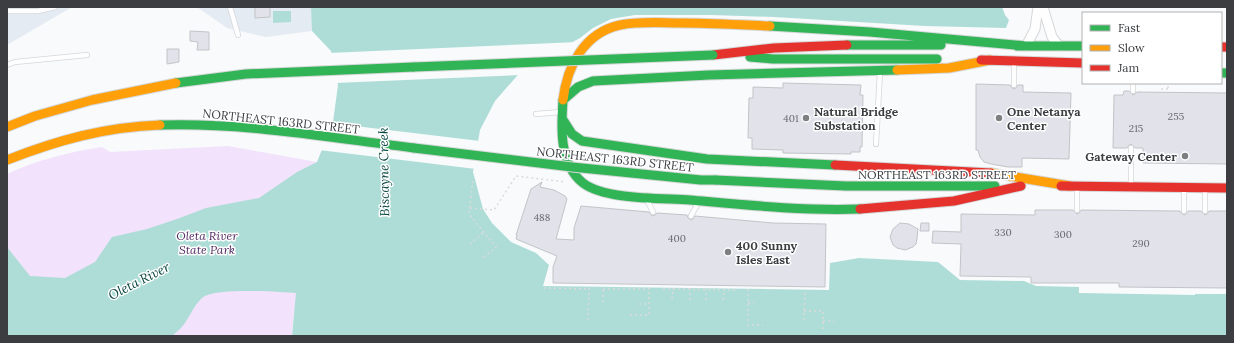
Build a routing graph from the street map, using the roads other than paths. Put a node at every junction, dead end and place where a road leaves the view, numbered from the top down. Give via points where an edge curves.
1 (55, 7) edge
2 (230, 7) edge
3 (1038, 7) edge
4 (1043, 7) edge
5 (7, 11) edge
6 (238, 34) dead end
7 (1026, 46) junction
8 (1059, 46) junction
9 (1082, 46) edge
10 (87, 55) dead end
11 (713, 55) junction
12 (990, 60) junction
13 (1014, 61) junction
14 (1082, 63) edge
15 (7, 65) edge
16 (880, 70) junction
17 (1133, 84) edge
18 (1014, 85) dead end
19 (1133, 92) dead end
20 (563, 100) junction
21 (536, 114) dead end
22 (562, 116) junction
23 (7, 127) edge
24 (876, 144) dead end
25 (1131, 148) dead end
26 (7, 160) edge
27 (1021, 186) junction
28 (1073, 186) junction
29 (1131, 187) junction
30 (1184, 188) junction
31 (1205, 188) junction
32 (1227, 188) edge
33 (646, 197) junction
34 (700, 201) junction
35 (1077, 210) dead end
36 (1184, 211) dead end
37 (1205, 211) dead end
38 (653, 212) dead end
39 (691, 216) dead end

1 - 5 lane via 38,11
2 - 6 lane
3 - 7 street via 1035,29
4 - 8 street via 1052,37
7 - 8 main road
7 - 11 main road via 871,44 774,48
7 - 20 main road via 914,34 816,28 699,23 620,25 608,29 584,46 571,65
8 - 9 main road
10 - 15 lane
11 - 12 main road via 773,59
11 - 23 main road, bridge via 246,74 166,84 92,100 35,116
12 - 13 main road
12 - 16 main road via 949,68
13 - 14 main road
13 - 18 lane
16 - 20 main road via 593,81 578,87
16 - 24 lane
17 - 19 lane
20 - 22 main road
21 - 22 lane
22 - 28 main road via 572,134 582,141 707,159 992,173
22 - 33 main road via 567,160 582,183 600,192
25 - 29 lane
26 - 27 main road, NORTHEAST 163RD STREET, bridge via 45,145 98,131 169,124 226,125 572,167 715,180 846,186
27 - 28 main road, NORTHEAST 163RD STREET
27 - 34 main road via 947,202 862,208 796,209
28 - 29 main road, NORTHEAST 163RD STREET
28 - 35 lane
29 - 30 main road, NORTHEAST 163RD STREET
30 - 31 main road, NORTHEAST 163RD STREET
30 - 36 lane
31 - 32 main road, NORTHEAST 163RD STREET
31 - 37 lane
33 - 34 main road
33 - 38 lane
34 - 39 lane

